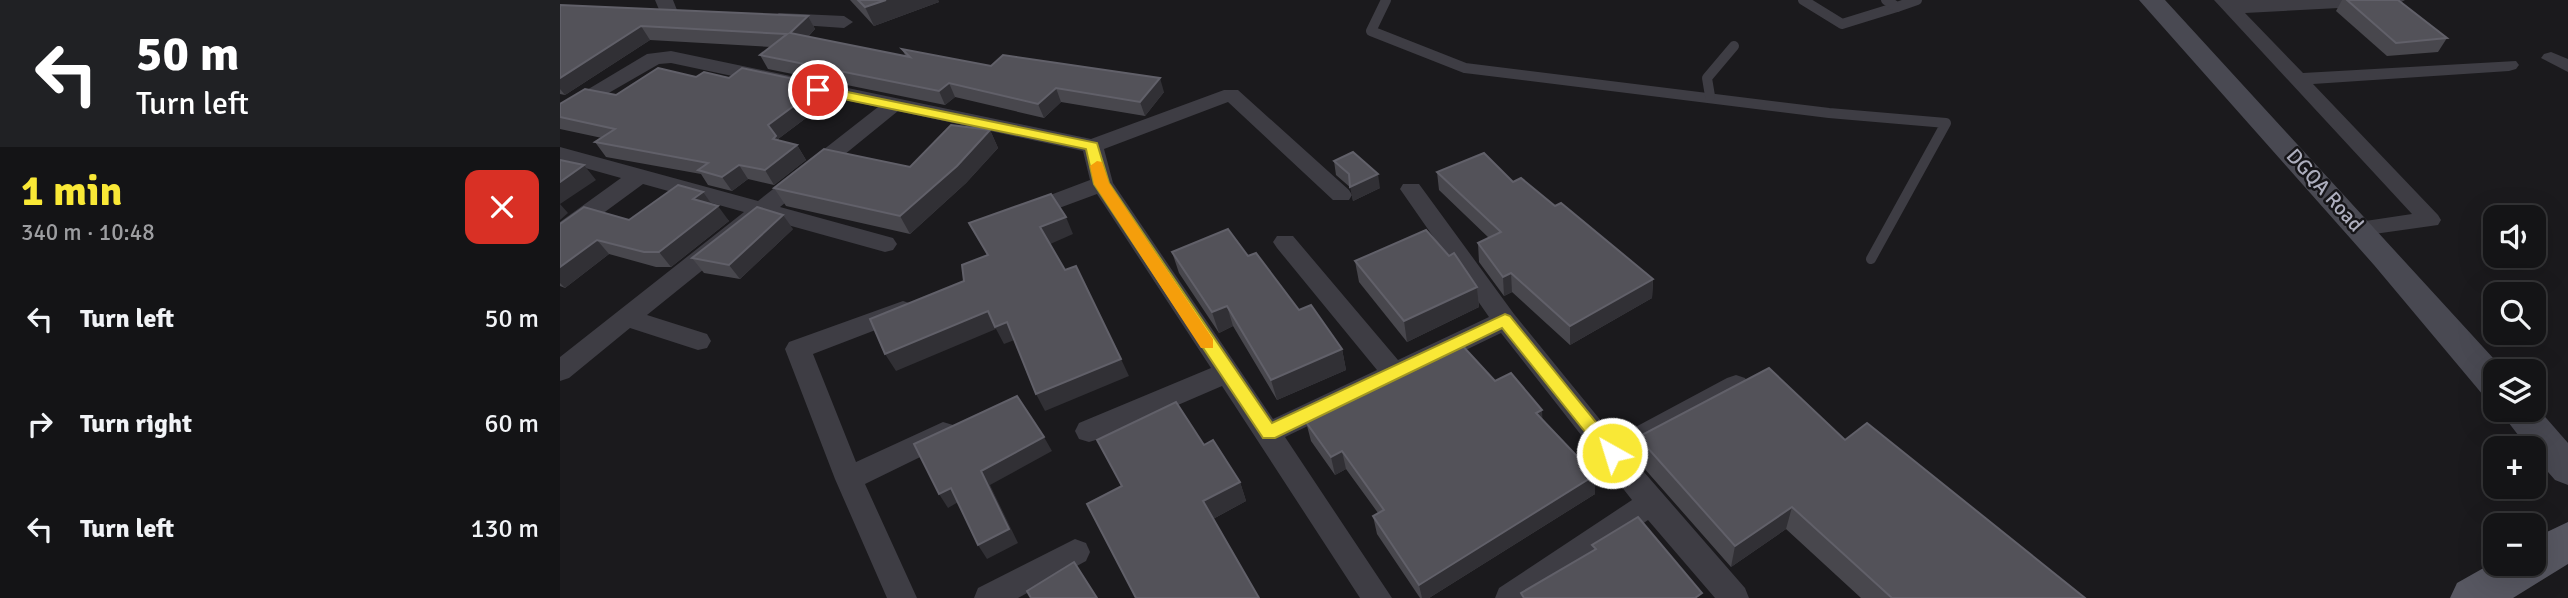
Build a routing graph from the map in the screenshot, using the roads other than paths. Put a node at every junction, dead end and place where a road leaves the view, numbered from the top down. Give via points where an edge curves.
1 (827, 0) edge
2 (1386, 0) edge
3 (1803, 0) edge
4 (1886, 0) edge
5 (1917, 0) edge
6 (2151, 0) edge
7 (2396, 0) edge
8 (2227, 4) edge
9 (1897, 7) junction
10 (672, 10) edge
11 (643, 13) edge
12 (764, 19) edge
13 (1734, 46) dead end
14 (2509, 65) dead end
15 (2298, 79) junction
16 (1710, 96) junction
17 (892, 106) junction
18 (560, 116) edge
19 (1092, 146) junction
20 (564, 159) edge
21 (639, 176) junction
22 (1102, 184) junction
23 (1411, 189) dead end
24 (1341, 195) dead end
25 (763, 210) junction
26 (1000, 222) edge
27 (2360, 228) junction
28 (560, 233) edge
29 (1285, 242) dead end
30 (885, 244) dead end
31 (1871, 258) dead end
32 (922, 302) edge
33 (627, 318) junction
34 (1505, 320) junction
35 (698, 341) dead end
36 (2483, 370) edge
37 (560, 371) edge
38 (1393, 372) junction
39 (1226, 373) junction
40 (1736, 385) edge
41 (968, 421) edge
42 (2527, 422) edge
43 (1089, 431) dead end
44 (1269, 433) junction
45 (1612, 453) junction
46 (2568, 469) edge
47 (849, 480) junction
48 (1651, 503) junction
49 (2568, 541) edge
50 (1075, 552) dead end
51 (2546, 554) edge
52 (2509, 576) edge
53 (902, 598) edge
54 (989, 598) edge
55 (1377, 598) edge
56 (1510, 598) edge
57 (1734, 598) edge
58 (2473, 598) edge

1 - 12 street via 844,22
2 - 16 lane via 1371,31 1465,68
3 - 9 lane via 1842,24
4 - 9 lane
5 - 9 lane
6 - 27 main road, DGQA Road
7 - 8 street
8 - 15 street
10 - 11 street
13 - 16 lane via 1707,78
14 - 15 street
15 - 27 street via 2430,220
16 - 31 lane via 1946,123
17 - 18 street via 671,57 654,58
17 - 19 street
17 - 25 street
19 - 22 street
19 - 24 street via 1231,94
20 - 21 street
21 - 25 street
21 - 28 street
22 - 26 street
22 - 39 street
23 - 34 street
25 - 30 street
25 - 33 street
27 - 36 main road, DGQA Road
29 - 38 street
32 - 47 street via 798,349
33 - 35 street
33 - 37 street
34 - 38 street
34 - 45 street
38 - 44 street
39 - 43 street
39 - 44 street
40 - 45 street
41 - 47 street
42 - 46 main road
44 - 55 street
45 - 48 street
47 - 53 street
48 - 56 street
48 - 57 street
49 - 51 main road
50 - 54 street
52 - 58 main road

